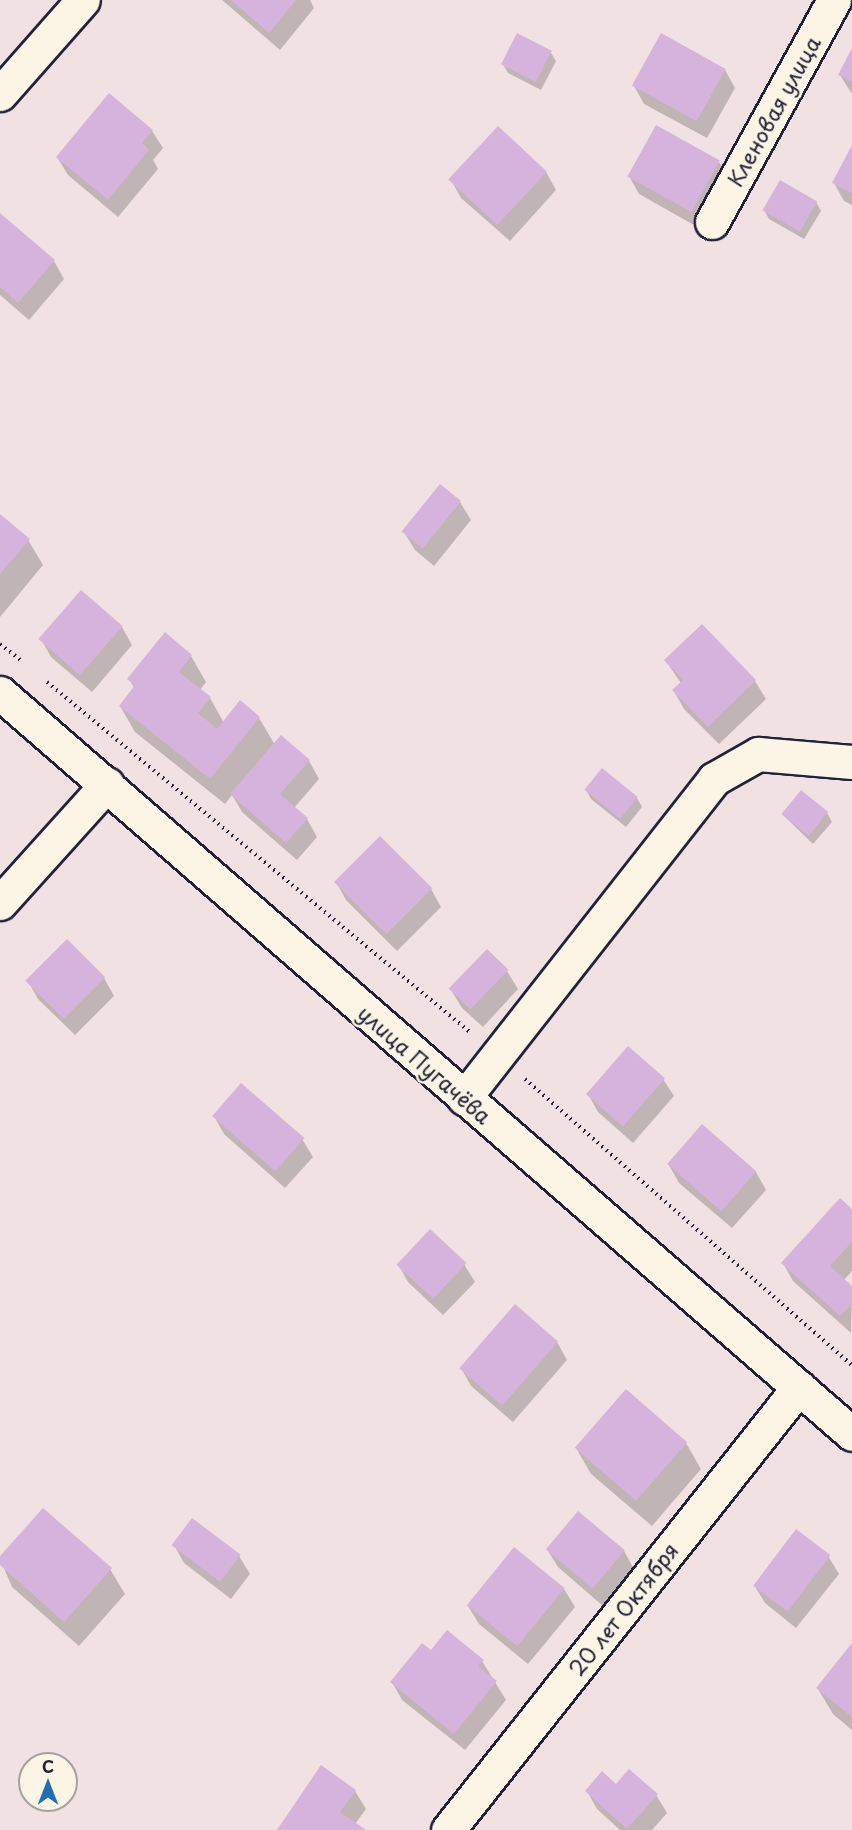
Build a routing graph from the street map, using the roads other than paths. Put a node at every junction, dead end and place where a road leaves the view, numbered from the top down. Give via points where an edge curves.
1 (83, 0) edge
2 (834, 0) edge
3 (0, 94) edge
4 (712, 222) dead end
5 (0, 693) edge
6 (852, 762) edge
7 (107, 784) junction
8 (0, 903) edge
9 (464, 1098) junction
10 (799, 1387) junction
11 (852, 1434) edge
12 (448, 1830) edge

1 - 3 street
2 - 4 street, Кленовая улица
5 - 7 street, улица Пугачёва
6 - 9 street via 758,754 714,779
7 - 8 street
7 - 9 street, улица Пугачёва
9 - 10 street, улица Пугачёва
10 - 11 street, улица Пугачёва
10 - 12 street, 20 лет Октября

